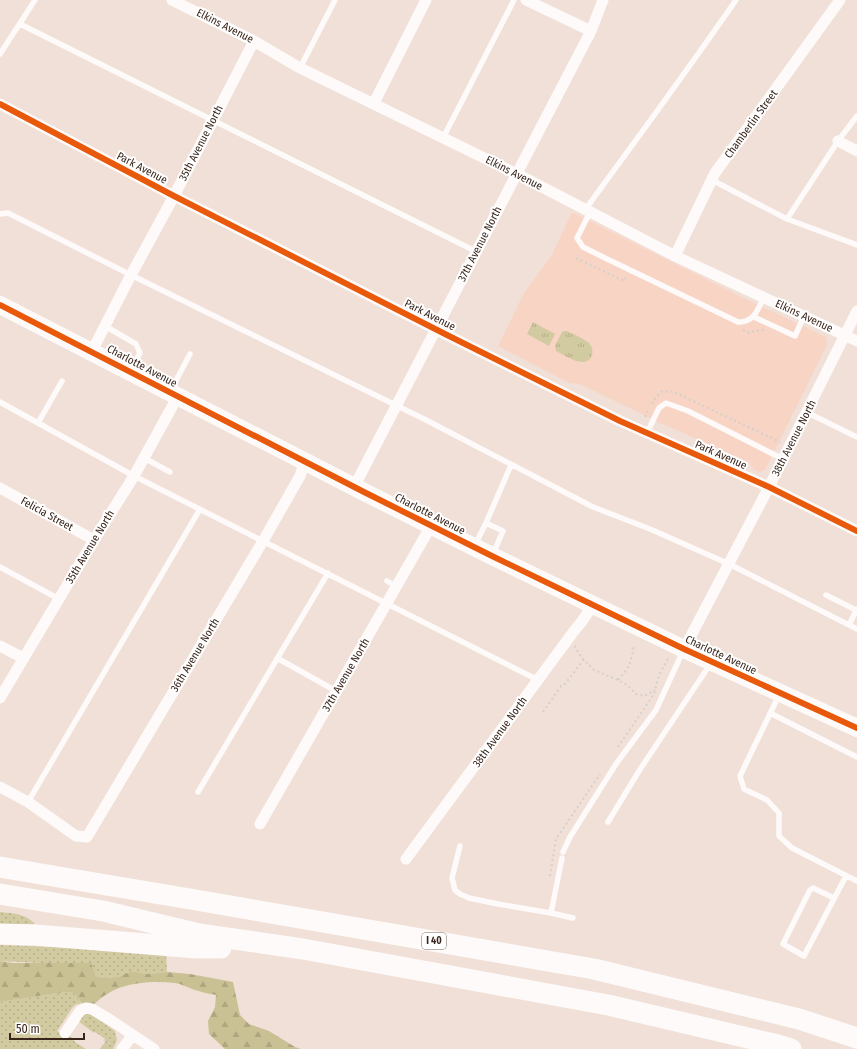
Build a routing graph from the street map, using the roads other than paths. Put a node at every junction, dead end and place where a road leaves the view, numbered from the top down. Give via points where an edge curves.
1 (35, 0) edge
2 (172, 0) edge
3 (335, 0) edge
4 (426, 0) edge
5 (514, 0) edge
6 (526, 0) edge
7 (603, 0) edge
8 (736, 0) edge
9 (840, 0) edge
10 (20, 24) junction
11 (591, 31) junction
12 (254, 41) junction
13 (0, 54) edge
14 (300, 68) junction
15 (0, 104) edge
16 (374, 104) junction
17 (857, 116) edge
18 (213, 120) junction
19 (443, 138) junction
20 (838, 142) junction
21 (857, 151) edge
22 (517, 174) junction
23 (712, 180) junction
24 (174, 196) junction
25 (588, 211) junction
26 (0, 214) edge
27 (787, 219) junction
28 (857, 245) edge
29 (476, 252) junction
30 (675, 256) junction
31 (131, 275) junction
32 (764, 297) junction
33 (0, 305) edge
34 (857, 311) edge
35 (804, 316) junction
36 (754, 317) junction
37 (105, 326) junction
38 (436, 330) junction
39 (845, 335) junction
40 (857, 341) edge
41 (92, 351) junction
42 (190, 354) dead end
43 (130, 371) junction
44 (62, 381) dead end
45 (174, 394) junction
46 (0, 402) edge
47 (397, 406) junction
48 (806, 412) junction
49 (38, 423) junction
50 (647, 433) junction
51 (857, 437) edge
52 (144, 458) junction
53 (783, 459) junction
54 (305, 461) junction
55 (511, 465) junction
56 (170, 472) dead end
57 (134, 476) junction
58 (354, 487) junction
59 (769, 487) junction
60 (0, 488) edge
61 (200, 509) junction
62 (486, 523) junction
63 (431, 526) junction
64 (857, 532) edge
65 (94, 540) junction
66 (263, 541) junction
67 (474, 547) junction
68 (492, 556) junction
69 (729, 564) junction
70 (0, 567) edge
71 (328, 573) junction
72 (826, 595) dead end
73 (59, 599) junction
74 (387, 603) junction
75 (593, 604) junction
76 (857, 609) edge
77 (849, 625) junction
78 (857, 629) edge
79 (0, 646) edge
80 (684, 649) junction
81 (23, 658) junction
82 (278, 658) junction
83 (712, 662) junction
84 (538, 680) junction
85 (336, 691) junction
86 (780, 693) junction
87 (0, 698) edge
88 (770, 713) junction
89 (857, 728) edge
90 (857, 757) edge
91 (0, 787) edge
92 (198, 792) dead end
93 (28, 802) junction
94 (608, 822) dead end
95 (260, 824) dead end
96 (460, 846) dead end
97 (406, 859) dead end
98 (2, 868) edge
99 (846, 876) junction
100 (857, 881) edge
101 (0, 894) edge
102 (834, 898) junction
103 (551, 913) junction
104 (573, 918) dead end
105 (0, 934) edge
106 (303, 949) junction
107 (65, 1033) dead end
108 (133, 1035) junction
109 (857, 1038) edge
110 (117, 1047) edge
111 (154, 1049) edge
112 (790, 1049) edge

1 - 10 lane
2 - 12 street, Elkins Avenue
3 - 14 lane
4 - 16 street
5 - 19 lane
6 - 11 street
7 - 11 street, 37th Avenue North
8 - 25 lane
9 - 23 street, Chamberlin Street
10 - 13 lane
10 - 18 lane
11 - 22 street, 37th Avenue North
12 - 14 street, Elkins Avenue
12 - 18 street, 35th Avenue North
14 - 16 street, Elkins Avenue
15 - 24 street, Park Avenue
16 - 19 street, Elkins Avenue
17 - 20 lane
18 - 24 street, 35th Avenue North
18 - 29 lane
19 - 22 street, Elkins Avenue
20 - 21 street
20 - 27 lane
22 - 25 street, Elkins Avenue
22 - 29 street, 37th Avenue North
23 - 27 lane
23 - 30 street, Chamberlin Street
24 - 31 street, 35th Avenue North
24 - 38 street, Park Avenue
25 - 30 street, Elkins Avenue
25 - 36 lane via 577,238 583,247 738,322 744,323
26 - 31 lane via 8,214
27 - 28 lane
29 - 38 street, 37th Avenue North
30 - 32 street, Elkins Avenue
31 - 37 street, 35th Avenue North
31 - 47 lane
32 - 35 street, Elkins Avenue
32 - 36 lane
33 - 41 main road, Charlotte Avenue
34 - 39 street, 38th Avenue North
35 - 36 lane via 795,336
35 - 39 street, Elkins Avenue
37 - 41 street, 35th Avenue North
37 - 43 lane via 139,348 140,353
38 - 47 street, 37th Avenue North
38 - 50 street, Park Avenue
39 - 40 street, Elkins Avenue
39 - 48 street, 38th Avenue North
41 - 43 main road, Charlotte Avenue
42 - 45 lane
43 - 45 main road, Charlotte Avenue
44 - 49 lane
45 - 52 street, 35th Avenue North
45 - 54 main road, Charlotte Avenue
46 - 49 lane
47 - 55 lane
47 - 58 street, 37th Avenue North
48 - 51 lane
48 - 53 street, 38th Avenue North
49 - 57 lane
50 - 53 lane via 659,408 666,403 688,411
50 - 59 street, Park Avenue
52 - 56 lane
52 - 57 street, 35th Avenue North
53 - 59 street, 38th Avenue North
54 - 58 main road, Charlotte Avenue
54 - 66 street, 36th Avenue North via 300,476
55 - 62 lane
55 - 69 lane via 593,507
57 - 61 lane
57 - 65 street, 35th Avenue North
58 - 63 main road, Charlotte Avenue
59 - 64 street, Park Avenue
59 - 69 street, 38th Avenue North
60 - 65 street, Felicia Street
61 - 66 lane
61 - 93 lane
62 - 67 lane
62 - 68 lane via 503,531
63 - 67 main road, Charlotte Avenue
63 - 74 street, 37th Avenue North via 392,584
65 - 73 street, 35th Avenue North
66 - 71 lane
66 - 93 street, 36th Avenue North via 87,837 76,836
67 - 68 main road, Charlotte Avenue
68 - 75 main road, Charlotte Avenue
69 - 77 lane
69 - 80 street, 38th Avenue North
70 - 73 lane
71 - 74 lane
71 - 82 lane
72 - 76 lane
73 - 81 street, 35th Avenue North
74 - 84 lane
74 - 85 street, 37th Avenue North
75 - 80 main road, Charlotte Avenue
75 - 84 street, 38th Avenue North
76 - 77 lane
77 - 78 lane
79 - 81 street
80 - 83 main road, Charlotte Avenue
80 - 103 lane via 656,710 616,764 570,837 563,855
81 - 87 street, 35th Avenue North
82 - 85 lane
82 - 92 lane
83 - 86 main road, Charlotte Avenue
83 - 94 lane
84 - 97 street, 38th Avenue North
85 - 95 street, 37th Avenue North
86 - 88 lane
86 - 89 main road, Charlotte Avenue
88 - 90 lane
88 - 99 lane via 740,776 744,789 767,800 779,813 779,836 792,848
91 - 93 street
96 - 103 lane via 452,878 455,890 468,898
98 - 109 highway, I 40 via 594,969 799,1019
99 - 100 lane
99 - 102 lane
101 - 106 highway via 103,911 199,934
102 - 102 lane via 804,956 782,944 810,890 813,888
103 - 104 lane
105 - 106 highway via 197,948
106 - 112 highway via 608,1005
107 - 108 street via 80,1011 89,1008
108 - 110 street
108 - 111 street

